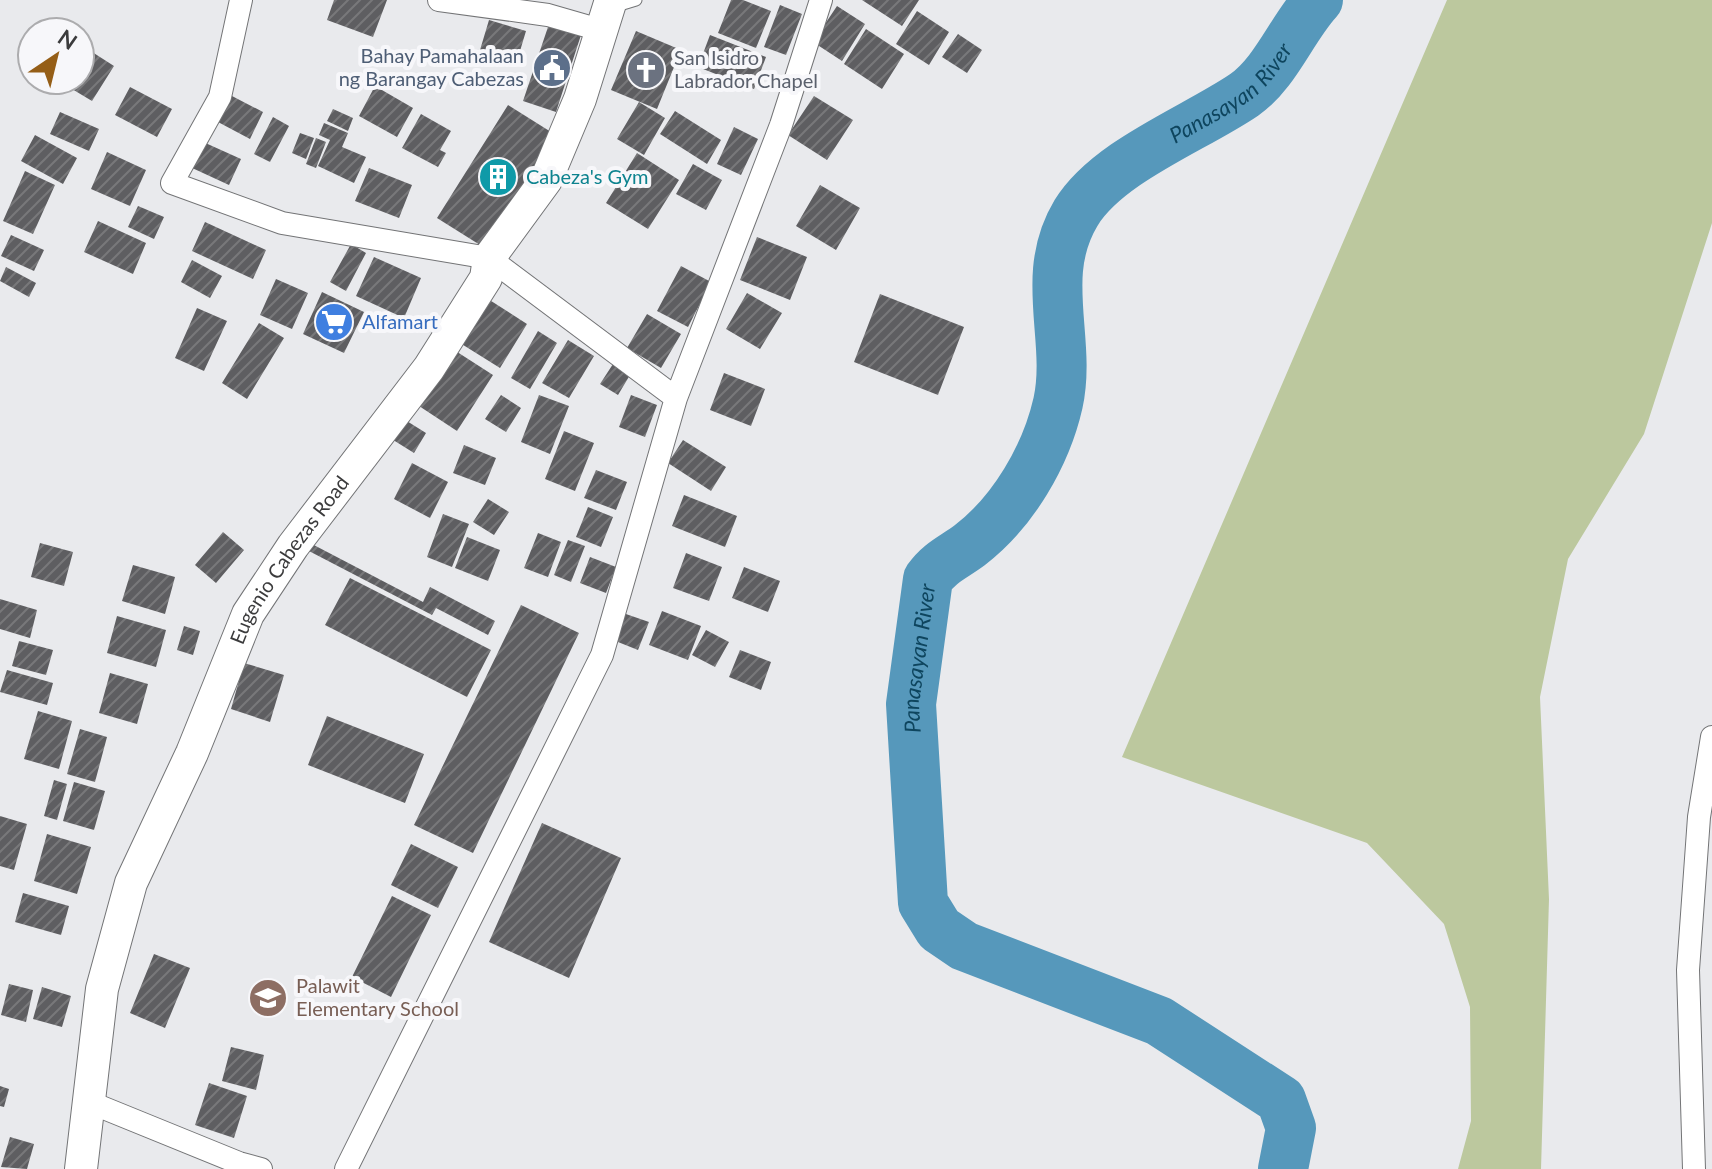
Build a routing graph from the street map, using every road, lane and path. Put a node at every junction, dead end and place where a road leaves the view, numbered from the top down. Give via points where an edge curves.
1 (241, 0) edge
2 (439, 0) edge
3 (821, 0) edge
4 (613, 10) edge
5 (489, 258) junction
6 (676, 398) junction
7 (1712, 737) edge
8 (89, 1102) junction
9 (1712, 1122) edge
10 (1694, 1141) junction
11 (238, 1166) edge
12 (81, 1169) edge
13 (261, 1169) edge
14 (346, 1169) edge
15 (1694, 1169) edge

1 - 5 street via 220,97 172,183 282,223
2 - 4 street via 548,15
3 - 6 street via 781,125
4 - 5 street, Eugenio Cabezas Road via 546,180
5 - 6 street
5 - 8 street, Eugenio Cabezas Road via 486,278 429,368 293,546 248,614 192,753 131,883 102,989
6 - 14 street via 602,655
7 - 10 street via 1699,817 1688,970
8 - 11 street
8 - 12 street, Eugenio Cabezas Road
9 - 10 street
10 - 15 street
11 - 13 street

